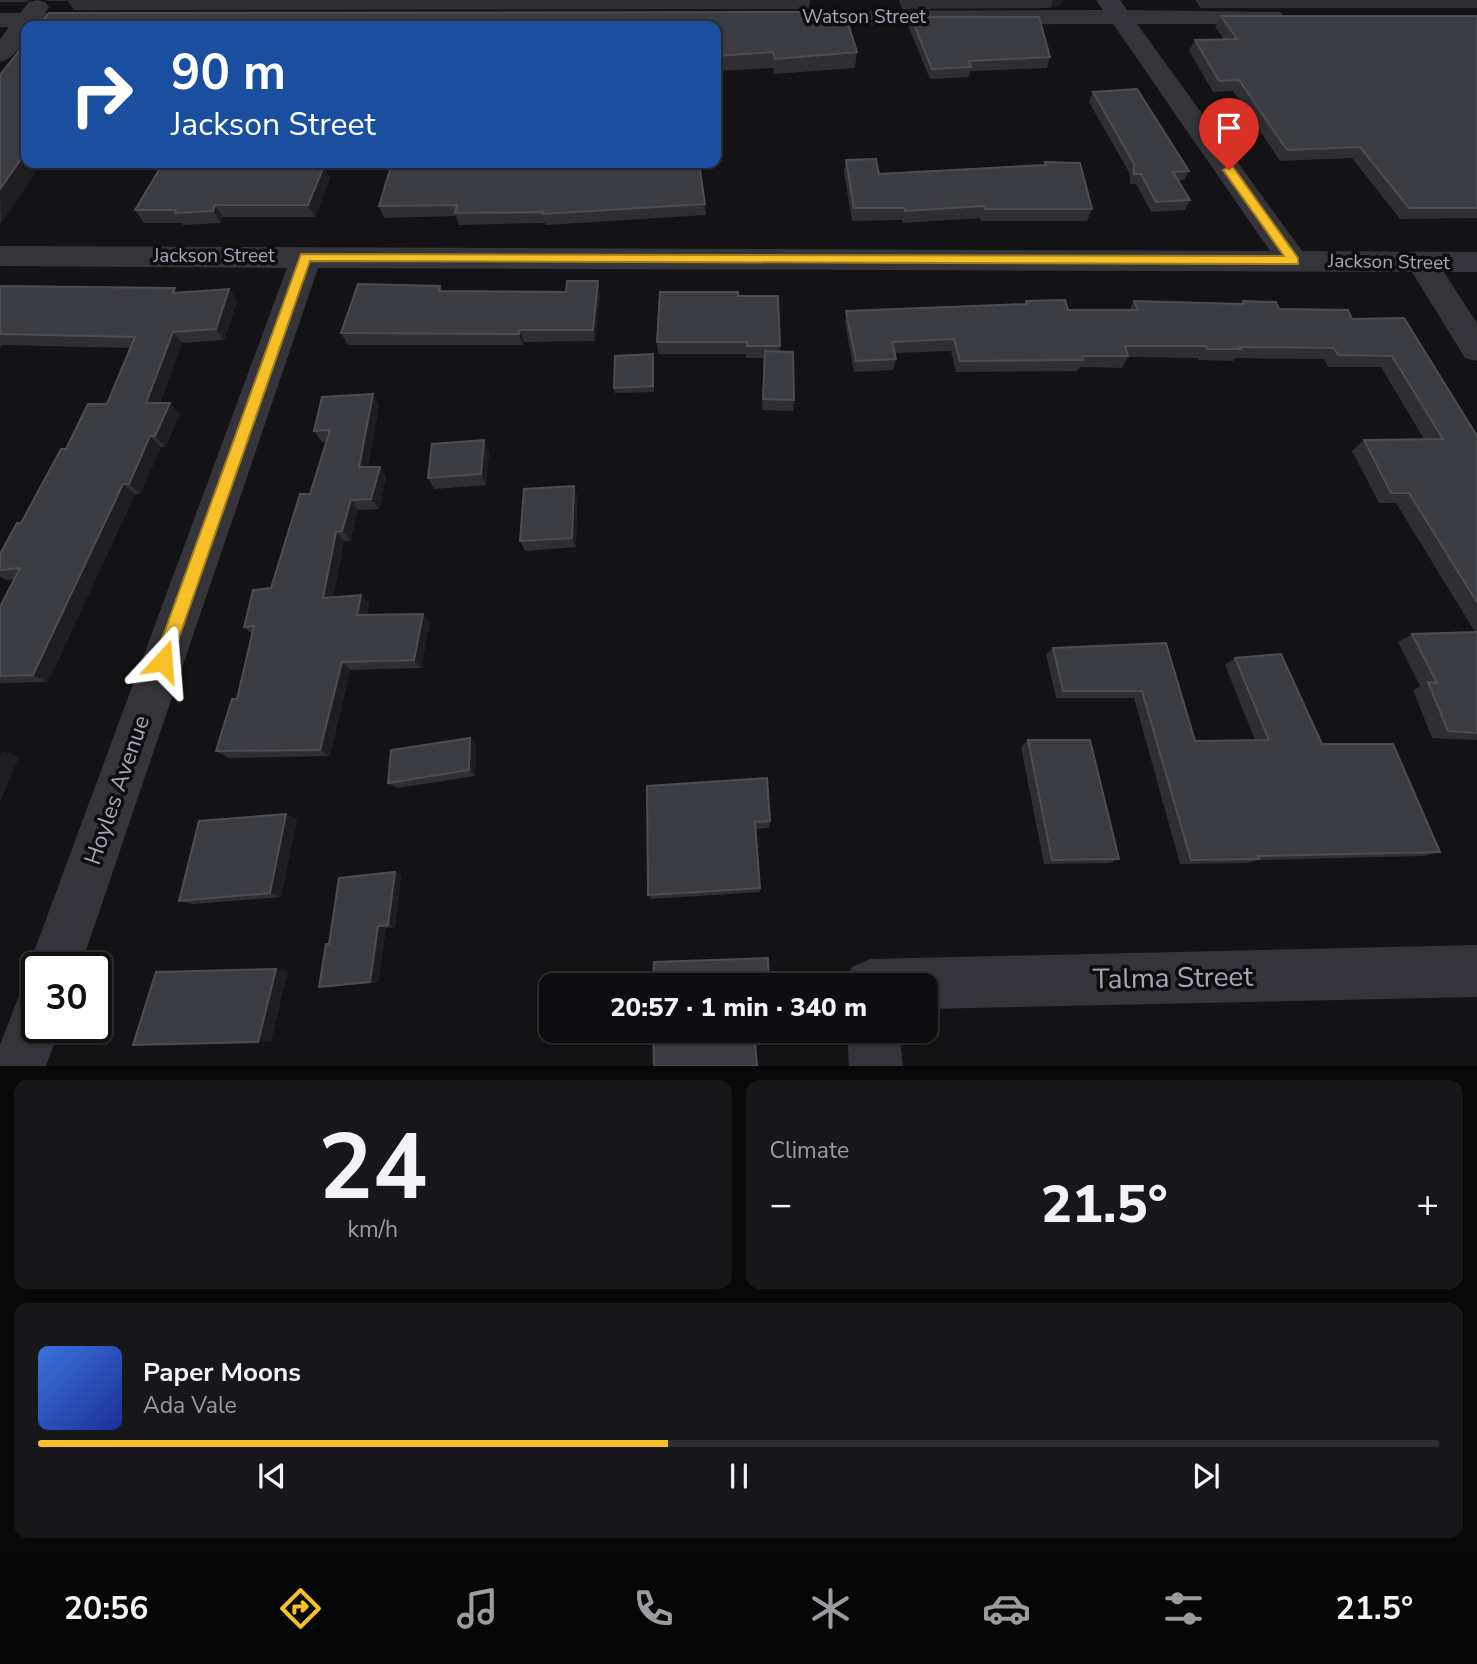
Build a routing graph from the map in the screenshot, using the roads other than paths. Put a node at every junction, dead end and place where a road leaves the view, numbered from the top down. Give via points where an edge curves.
1 (42, 0) edge
2 (1114, 8) edge
3 (1301, 17) edge
4 (744, 18) edge
5 (0, 20) edge
6 (27, 20) junction
7 (118, 20) edge
8 (21, 28) edge
9 (0, 55) edge
10 (0, 256) edge
11 (306, 257) junction
12 (1293, 261) junction
13 (1421, 262) junction
14 (1477, 262) edge
15 (1477, 349) edge
16 (60, 952) edge
17 (1477, 971) edge
18 (938, 983) edge
19 (27, 1043) edge
20 (874, 1043) edge
21 (19, 1066) edge
22 (876, 1066) edge

1 - 6 street
2 - 3 street, Watson Street
2 - 4 street, Watson Street
2 - 12 street
5 - 6 street
6 - 7 street
8 - 9 street
10 - 11 street, Jackson Street
11 - 12 street, Jackson Street
11 - 16 street, Hoyles Avenue
12 - 13 street, Jackson Street
13 - 14 street, Jackson Street
13 - 15 street
17 - 18 street, Talma Street
19 - 21 street
20 - 22 street

